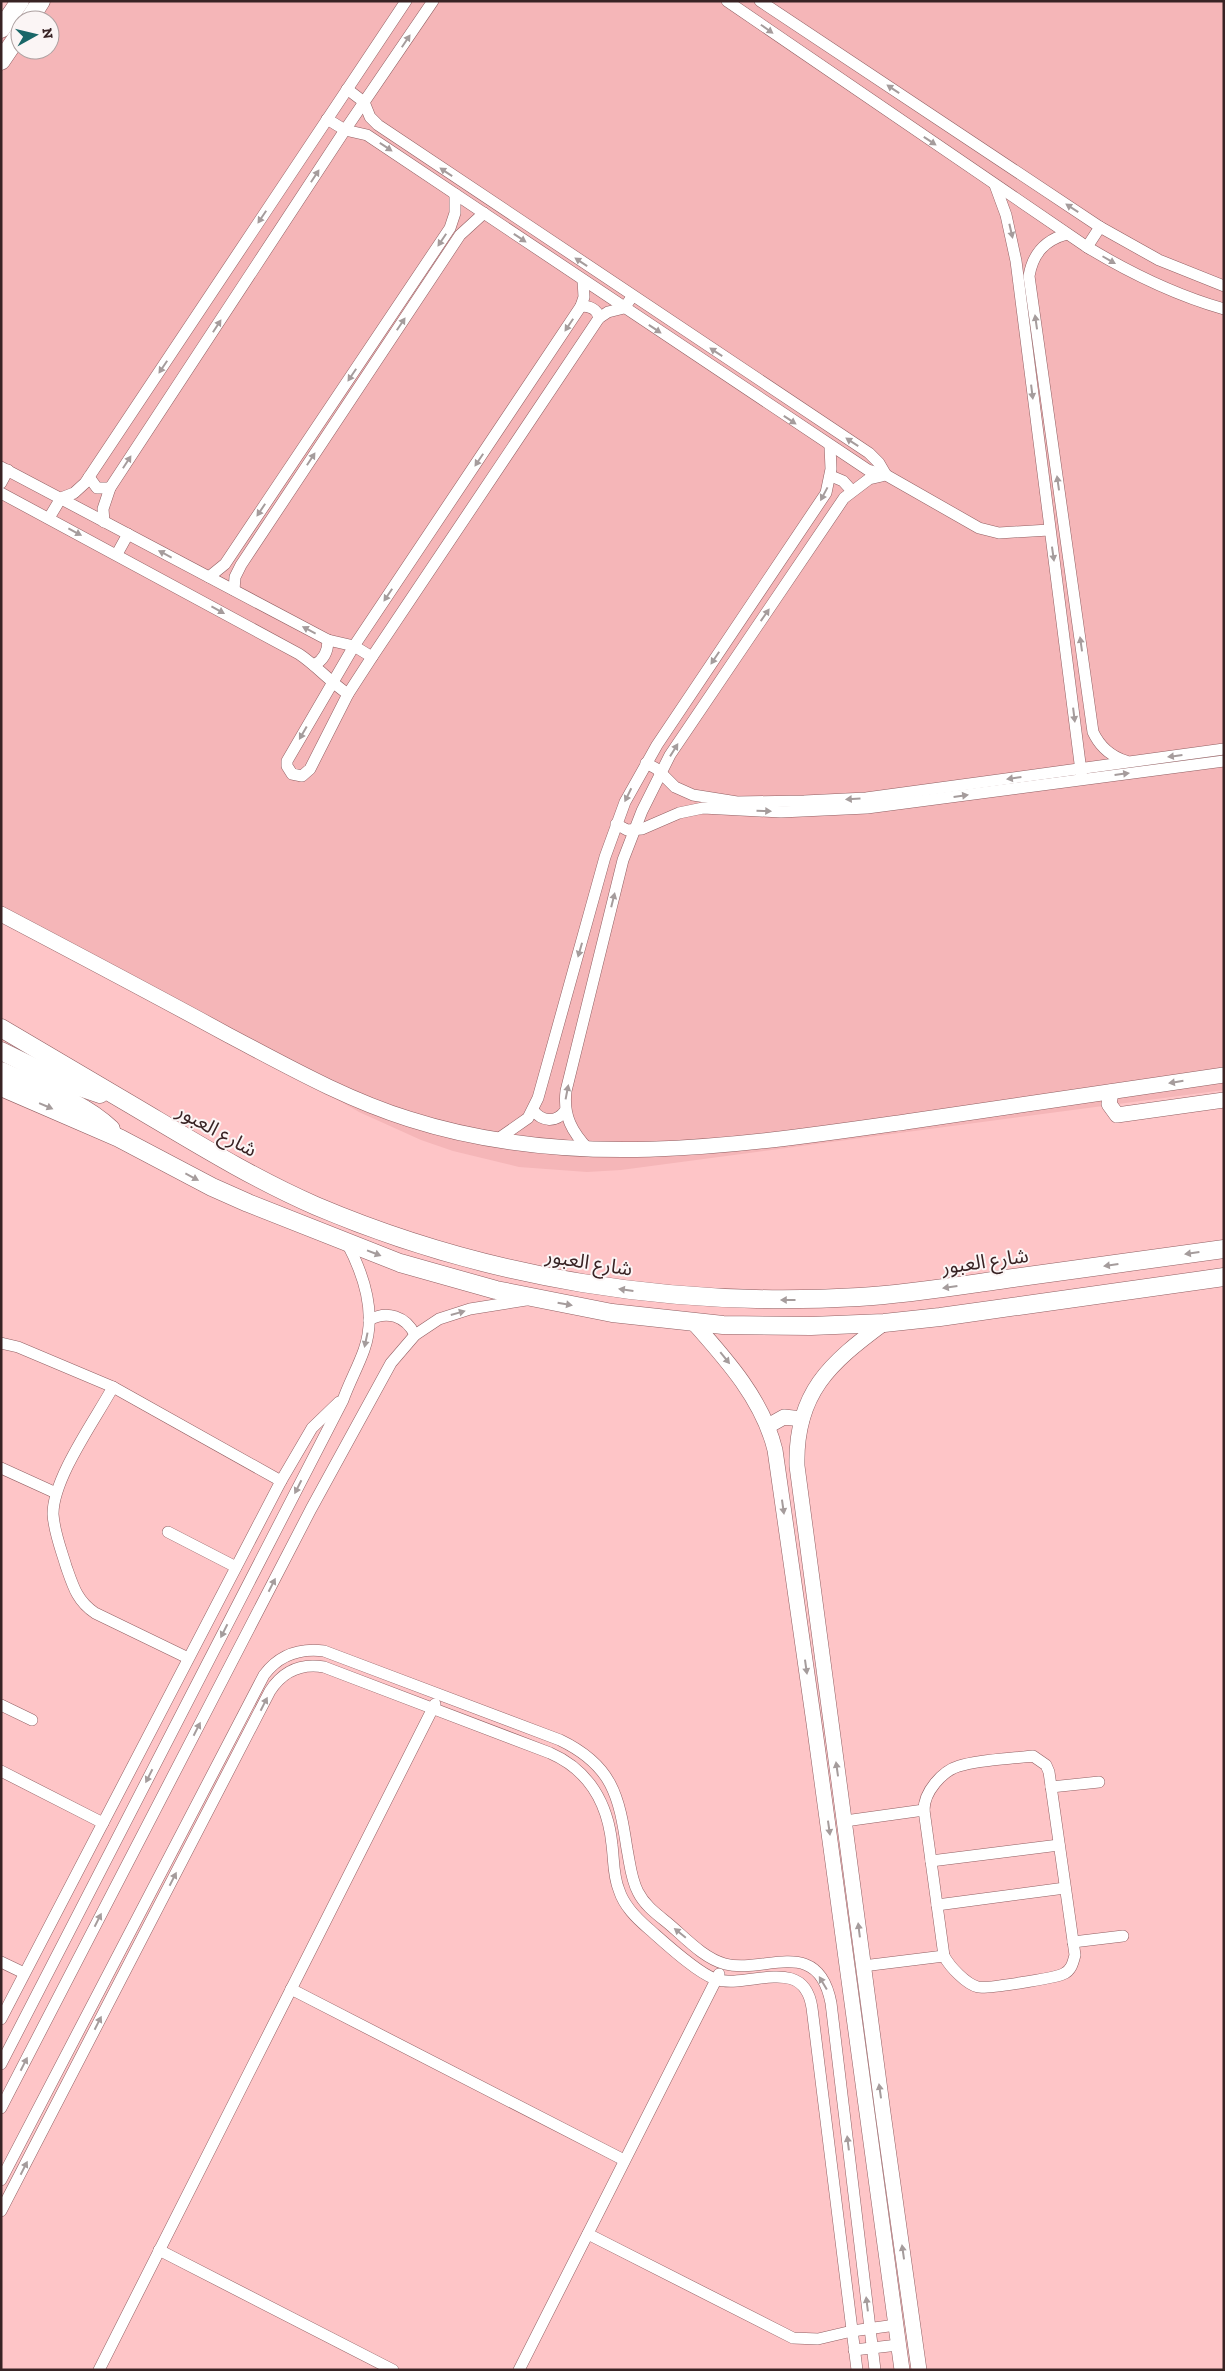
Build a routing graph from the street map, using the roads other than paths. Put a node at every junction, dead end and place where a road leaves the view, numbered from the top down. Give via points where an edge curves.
1 (20, 1) edge
2 (406, 1) edge
3 (432, 1) edge
4 (727, 1) edge
5 (760, 1) edge
6 (740, 5) edge
7 (1, 29) edge
8 (10, 47) edge
9 (1, 60) edge
10 (861, 68) junction
11 (849, 86) junction
12 (347, 89) junction
13 (364, 102) junction
14 (920, 107) junction
15 (327, 120) junction
16 (907, 125) junction
17 (378, 126) junction
18 (345, 130) junction
19 (367, 135) junction
20 (996, 185) junction
21 (279, 192) junction
22 (455, 194) junction
23 (298, 203) junction
24 (484, 213) junction
25 (453, 218) junction
26 (467, 227) junction
27 (1100, 227) junction
28 (1067, 234) junction
29 (247, 240) junction
30 (1087, 247) junction
31 (266, 252) junction
32 (1190, 274) junction
33 (583, 280) junction
34 (1224, 286) edge
35 (632, 296) junction
36 (1026, 296) junction
37 (1183, 296) junction
38 (581, 306) junction
39 (624, 308) junction
40 (1224, 309) edge
41 (599, 318) junction
42 (322, 419) junction
43 (333, 426) junction
44 (830, 446) junction
45 (1055, 463) junction
46 (1042, 464) junction
47 (5, 468) edge
48 (886, 475) junction
49 (831, 476) junction
50 (89, 477) junction
51 (1, 484) edge
52 (110, 488) junction
53 (852, 491) junction
54 (1, 493) edge
55 (61, 498) junction
56 (49, 518) junction
57 (104, 522) junction
58 (1049, 530) junction
59 (128, 534) junction
60 (117, 554) junction
61 (225, 564) junction
62 (238, 571) junction
63 (209, 577) junction
64 (771, 577) junction
65 (785, 587) junction
66 (234, 590) junction
67 (733, 632) junction
68 (328, 640) junction
69 (746, 642) junction
70 (354, 646) junction
71 (372, 657) junction
72 (314, 665) junction
73 (332, 683) junction
74 (693, 691) junction
75 (348, 694) junction
76 (706, 700) junction
77 (1224, 749) edge
78 (1224, 761) edge
79 (1128, 762) junction
80 (646, 763) junction
81 (661, 774) junction
82 (1081, 774) junction
83 (693, 795) junction
84 (929, 795) junction
85 (689, 810) junction
86 (616, 824) junction
87 (634, 830) junction
88 (1, 914) edge
89 (1, 1028) edge
90 (1, 1051) edge
91 (1, 1071) edge
92 (1224, 1075) edge
93 (1148, 1086) junction
94 (1, 1087) edge
95 (1112, 1092) junction
96 (120, 1098) junction
97 (1224, 1100) edge
98 (533, 1110) junction
99 (565, 1111) junction
100 (1144, 1111) junction
101 (119, 1138) junction
102 (498, 1139) junction
103 (589, 1150) junction
104 (226, 1161) junction
105 (212, 1187) junction
106 (347, 1242) junction
107 (1224, 1249) edge
108 (1224, 1277) edge
109 (534, 1299) junction
110 (369, 1320) junction
111 (693, 1322) junction
112 (884, 1323) junction
113 (415, 1334) junction
114 (1, 1343) edge
115 (113, 1387) junction
116 (343, 1400) junction
117 (802, 1419) junction
118 (768, 1426) junction
119 (1, 1468) edge
120 (281, 1480) junction
121 (56, 1493) junction
122 (168, 1532) dead end
123 (236, 1567) junction
124 (188, 1658) junction
125 (439, 1696) junction
126 (1, 1705) edge
127 (432, 1709) junction
128 (32, 1720) dead end
129 (237, 1725) junction
130 (250, 1731) junction
131 (1, 1771) edge
132 (1099, 1782) dead end
133 (1051, 1787) junction
134 (924, 1810) junction
135 (845, 1821) junction
136 (103, 1823) junction
137 (1060, 1845) junction
138 (931, 1861) junction
139 (1066, 1888) junction
140 (937, 1905) junction
141 (1123, 1936) dead end
142 (1073, 1942) junction
143 (944, 1956) junction
144 (1, 1962) edge
145 (724, 1963) junction
146 (863, 1966) junction
147 (24, 1973) junction
148 (717, 1979) junction
149 (99, 1989) junction
150 (291, 1989) junction
151 (112, 1996) junction
152 (1, 2019) edge
153 (1, 2064) edge
154 (1, 2108) edge
155 (624, 2160) junction
156 (1, 2180) edge
157 (1, 2211) edge
158 (588, 2234) junction
159 (159, 2250) junction
160 (912, 2314) junction
161 (895, 2321) junction
162 (870, 2329) junction
163 (852, 2331) junction
164 (898, 2344) junction
165 (872, 2348) junction
166 (854, 2350) junction
167 (99, 2370) edge
168 (394, 2370) edge
169 (519, 2370) edge
170 (857, 2370) edge
171 (875, 2370) edge
172 (902, 2370) edge
173 (919, 2370) edge

1 - 7 main road
2 - 12 street
13 -> 3 street
4 - 6 street
5 - 10 street
6 -> 11 street
8 - 9 main road
10 - 11 street
14 -> 10 street
11 - 16 street
12 - 13 street
12 - 15 street
13 - 17 street
13 - 18 street
14 - 16 street
27 -> 14 street
15 - 18 street
15 - 21 street
16 -> 20 street
17 - 19 street via 370,128
35 -> 17 street
18 - 19 street
23 -> 18 street
19 -> 22 street
20 - 28 street
20 -> 36 street via 1011,230
21 - 23 street
21 -> 29 street
22 - 24 street
22 - 25 street
23 - 31 street
24 - 26 street
24 -> 33 street
25 - 26 street
25 -> 42 street via 450,228
43 -> 26 street
27 - 30 street
27 - 32 street via 1129,245
28 - 30 street
28 - 36 street via 1048,241 1034,256
29 - 31 street
29 -> 50 street
30 -> 37 street via 1132,273
52 -> 31 street
32 - 34 street
32 - 37 street
33 - 38 street
33 - 39 street
35 - 39 street
48 -> 35 street via 869,453
45 -> 36 street
36 -> 46 street
37 - 40 street
38 - 41 street via 591,307
38 -> 70 street
39 - 41 street
39 -> 44 street
41 - 71 street
42 - 43 street
42 -> 61 street
62 -> 43 street
44 - 48 street via 868,470
44 - 49 street
45 - 46 street
79 -> 45 street via 1110,754 1093,732
46 - 58 street
47 - 51 street
47 - 55 street
48 - 53 street via 869,479
48 - 58 street via 979,528 999,532
49 - 53 street via 843,481
49 -> 64 street via 826,493
50 - 52 street via 96,488
50 - 55 street via 74,494
52 - 57 street via 103,509
53 - 65 street via 844,498
54 - 56 street
55 - 56 street
55 - 57 street
56 -> 60 street
57 - 59 street
58 -> 82 street
59 - 60 street
63 -> 59 street
60 -> 72 street
61 - 62 street via 230,570
61 - 63 street
62 - 66 street
63 - 66 street
64 - 65 street
64 - 67 street
69 -> 65 street
68 -> 66 street
67 - 69 street
67 -> 74 street
68 - 70 street
68 - 72 street via 327,652
69 - 76 street
70 - 71 street
70 - 73 street
71 - 75 street
72 - 73 street
73 - 75 street
73 -> 75 street via 287,761 292,774 302,776 310,770
74 - 76 street
74 - 80 street
81 -> 76 street
77 -> 79 street
82 -> 78 street
79 - 82 street
80 - 81 street
80 -> 86 street
81 - 83 street via 675,787
81 - 87 street
82 - 84 street
84 -> 83 street via 737,802
83 - 85 street
85 -> 84 street via 824,811
85 - 87 street
86 - 87 street
86 -> 98 street
99 -> 87 street via 569,1081 623,860
88 - 102 street via 341,1092 422,1123
89 - 96 main road, شارع العبور
90 - 96 main road via 74,1086
91 - 101 main road via 83,1106
92 -> 93 street
93 - 95 street
93 - 100 street
94 -> 101 main road
95 - 100 street via 1110,1104 1117,1116
95 - 103 street via 700,1147
96 - 104 main road, شارع العبور
97 - 100 street
98 - 99 street via 547,1119 559,1117
98 - 102 street via 520,1126
99 - 103 street via 574,1133
101 -> 105 main road
102 - 103 street
104 - 105 main road
107 -> 104 main road, شارع العبور via 904,1294 759,1300 650,1293 559,1280 448,1253 314,1205
105 - 106 main road
106 -> 109 main road via 435,1274
106 - 110 street via 364,1283
108 - 112 main road
109 -> 111 main road
113 -> 109 street via 454,1313
110 - 113 street via 396,1316
110 -> 116 street via 364,1350
111 - 112 main road via 767,1326
111 -> 118 street via 732,1368
112 - 117 street via 852,1346 830,1368 816,1386
154 -> 113 street via 311,1509 391,1363
114 - 115 street
115 - 120 street
115 - 121 street
116 - 120 street via 312,1428
116 -> 153 street
117 - 118 street via 784,1417
135 -> 117 street via 798,1476 797,1445
118 -> 161 street via 775,1450 814,1723
119 - 121 street
120 - 123 street
121 - 124 street via 53,1512 56,1533 73,1589 80,1601 95,1613
122 - 123 street
123 - 124 street
124 - 136 street
125 - 127 street
125 - 129 street via 331,1654 301,1651 280,1659 268,1669
145 -> 125 street via 709,1956 643,1901 632,1877 619,1799 593,1760 560,1740
126 - 128 street
130 -> 127 street via 280,1678 308,1666 332,1670
127 - 148 street via 550,1753 576,1768 590,1784 606,1812 616,1881 628,1909 647,1928 703,1972
127 - 150 street
129 - 130 street
129 - 149 street
151 -> 130 street
131 - 136 street
132 - 133 street
133 - 134 street via 1046,1764 1033,1756 963,1765 953,1768 931,1789
133 - 137 street
134 - 135 street
134 - 138 street
146 -> 135 street
136 - 147 street
137 - 138 street
137 - 139 street
138 - 140 street
139 - 140 street
139 - 142 street
140 - 143 street
141 - 142 street
142 - 143 street via 1073,1963 1062,1975 989,1987 970,1983
143 - 146 street
144 - 147 street
145 - 148 street
162 -> 145 street via 827,1988 813,1970 797,1962
160 -> 146 street
147 - 152 street
148 - 155 street
148 - 163 street via 786,1977 800,1984 809,1997
149 - 151 street
149 - 156 street
150 - 155 street
150 - 159 street
157 -> 151 street
155 - 158 street
158 - 163 street via 793,2338 818,2339
158 - 169 street
159 - 167 street
159 - 168 street
160 - 161 street
160 - 173 street
161 - 162 street
161 - 164 street
162 - 163 street
162 - 165 street
163 - 166 street
164 - 165 street
164 - 172 street
165 - 166 street
165 - 171 street
166 - 170 street

